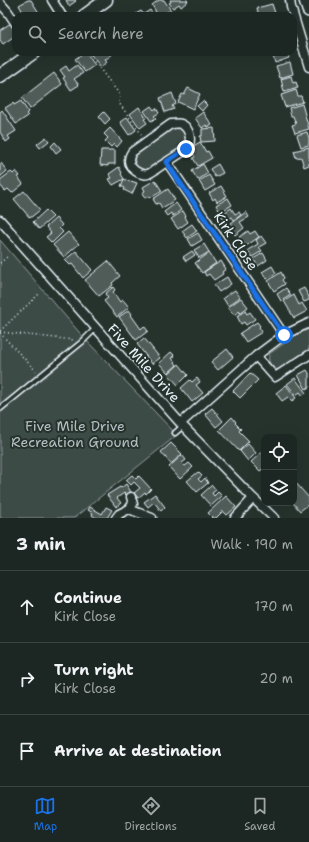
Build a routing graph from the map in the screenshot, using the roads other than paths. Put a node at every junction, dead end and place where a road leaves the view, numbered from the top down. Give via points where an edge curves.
1 (52, 0) edge
2 (106, 0) edge
3 (290, 0) edge
4 (306, 0) edge
5 (1, 8) edge
6 (309, 10) edge
7 (60, 12) edge
8 (90, 12) edge
9 (292, 12) edge
10 (12, 18) edge
11 (297, 27) edge
12 (28, 56) edge
13 (309, 67) edge
14 (0, 76) edge
15 (166, 162) junction
16 (0, 220) edge
17 (309, 323) edge
18 (96, 328) junction
19 (284, 335) junction
20 (309, 355) edge
21 (256, 356) junction
22 (0, 409) edge
23 (182, 424) junction
24 (175, 433) dead end
25 (131, 497) dead end
26 (253, 498) junction
27 (129, 509) junction
28 (116, 518) edge
29 (152, 518) edge
30 (235, 518) edge
31 (274, 518) edge

1 - 7 street
2 - 8 main road
3 - 9 street
4 - 6 highway
5 - 10 street
11 - 13 street
12 - 14 main road
15 - 15 street via 148,174 137,173 129,162 132,152 147,141 171,124 182,124 190,137 189,144 186,149
15 - 19 street, Kirk Close
16 - 18 street, Five Mile Drive
17 - 19 street
18 - 22 lane
18 - 23 street, Five Mile Drive
19 - 21 street
20 - 21 street via 273,380
21 - 23 street
23 - 24 lane
23 - 26 street, Five Mile Drive
25 - 27 street via 133,504
26 - 30 street
26 - 31 street, Five Mile Drive
27 - 28 street
27 - 29 street

